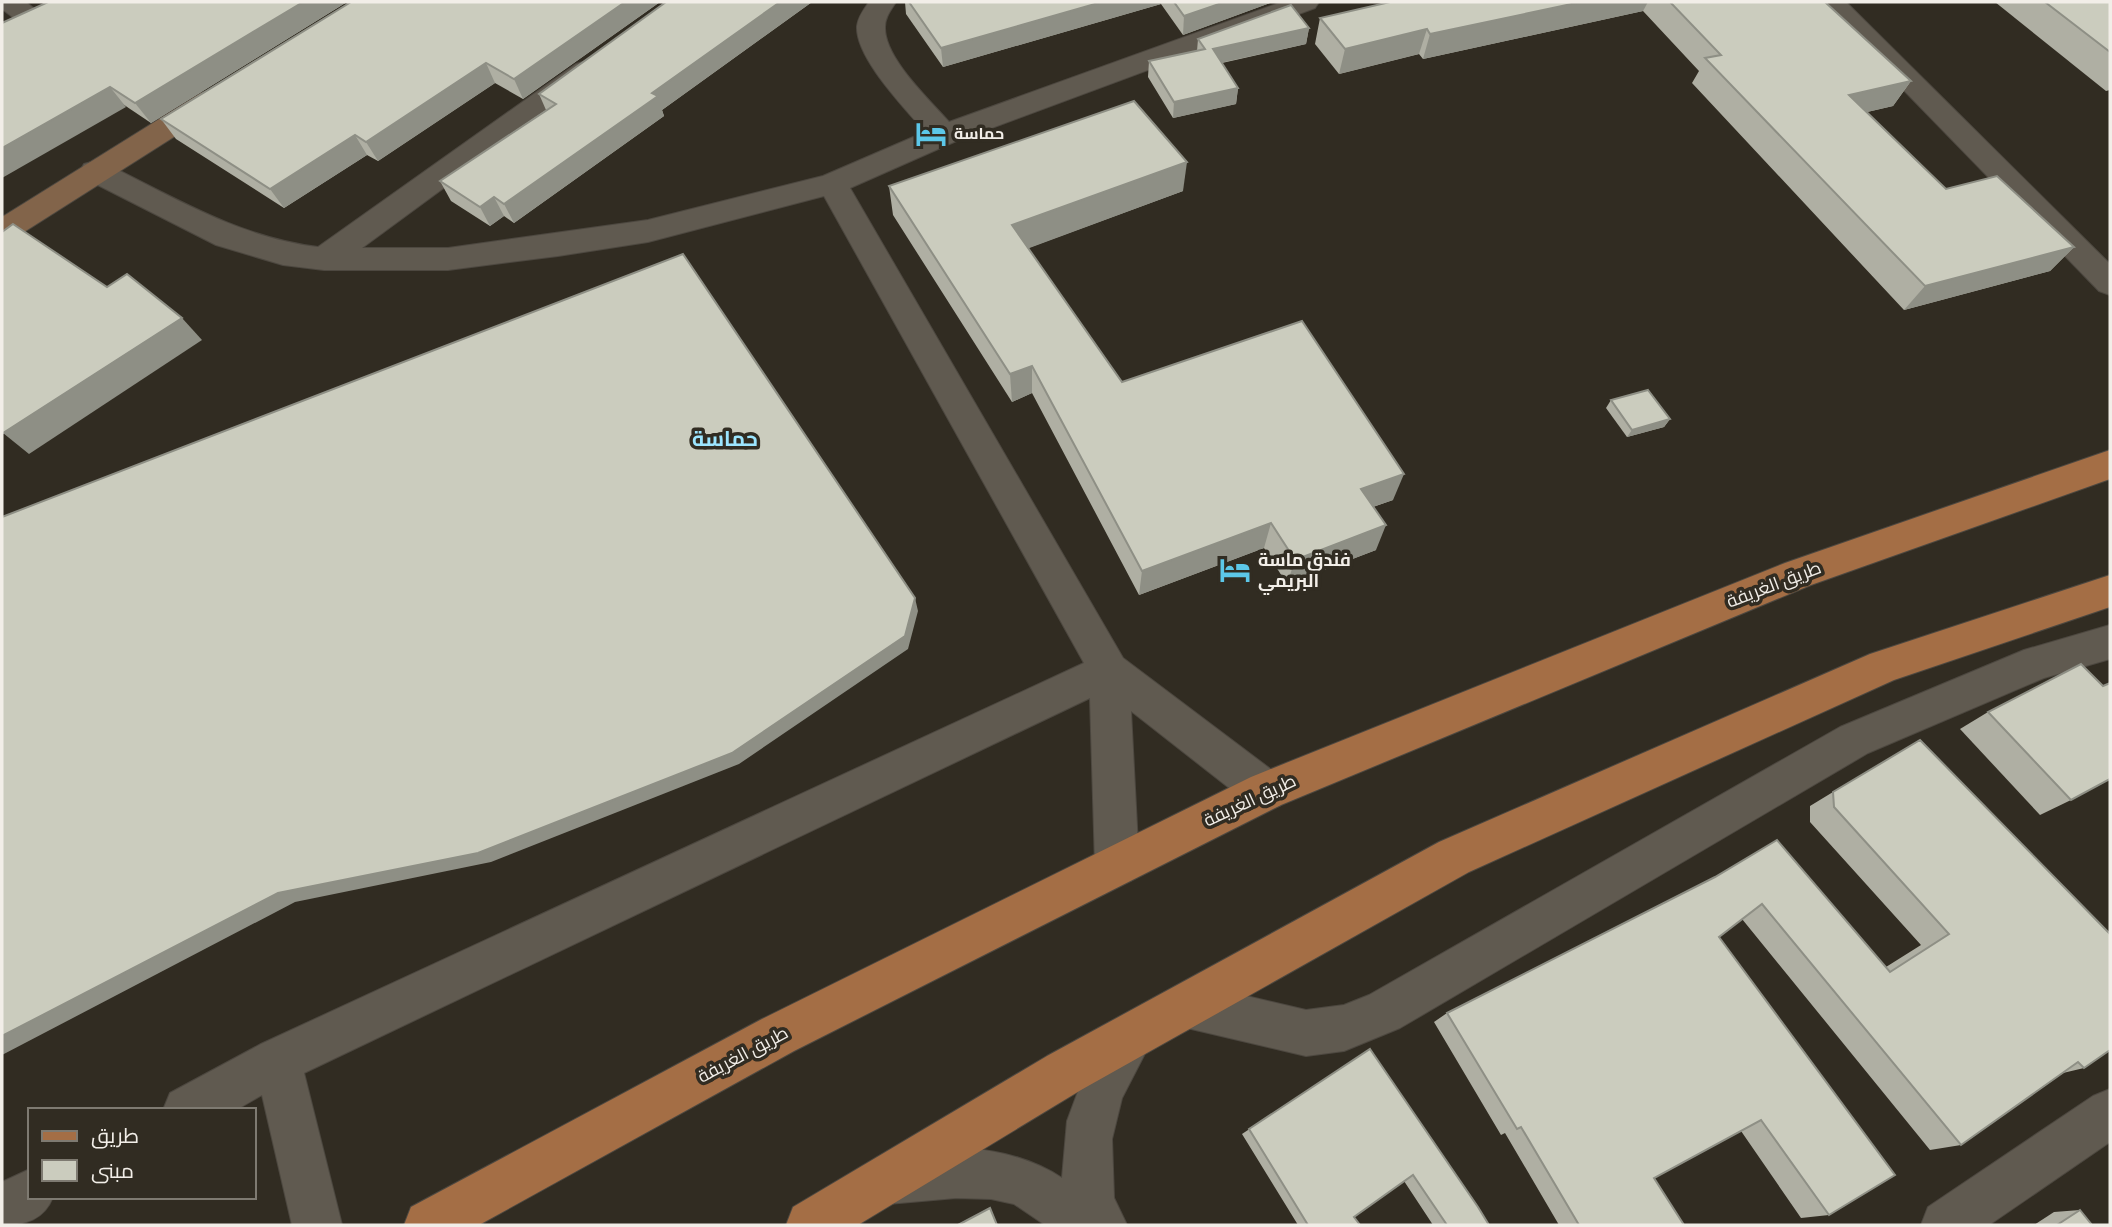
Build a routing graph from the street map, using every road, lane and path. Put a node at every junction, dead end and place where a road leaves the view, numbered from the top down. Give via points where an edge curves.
1 (56, 2) edge
2 (883, 2) edge
3 (1306, 2) edge
4 (1831, 2) edge
5 (19, 9) edge
6 (2, 30) edge
7 (603, 58) edge
8 (233, 87) edge
9 (944, 135) junction
10 (95, 171) junction
11 (832, 184) junction
12 (2, 231) edge
13 (324, 259) junction
14 (2110, 283) edge
15 (2110, 464) edge
16 (2110, 591) edge
17 (2110, 642) edge
18 (1109, 670) junction
19 (1266, 791) junction
20 (1117, 865) junction
21 (1187, 1005) junction
22 (1131, 1036) junction
23 (278, 1061) junction
24 (191, 1108) edge
25 (2110, 1113) edge
26 (888, 1179) junction
27 (28, 1195) edge
28 (2, 1209) edge
29 (317, 1225) edge
30 (429, 1225) edge
31 (811, 1225) edge
32 (1086, 1225) edge
33 (1102, 1225) edge
34 (1946, 1225) edge

1 - 5 street
2 - 9 street via 873,15 871,31 880,54
3 - 9 street
4 - 14 street
5 - 6 street
7 - 13 street
8 - 10 street
9 - 11 street
10 - 12 street
10 - 13 street via 227,237 283,254
11 - 13 street via 648,231 558,245 448,259
11 - 18 street
15 - 19 main road, طريق الغريفة via 1797,574
16 - 21 main road via 1884,666 1466,852
17 - 21 street via 2038,662 1854,740 1384,1012 1344,1028 1306,1033
18 - 19 street
18 - 20 street
18 - 23 street
19 - 20 main road, طريق الغريفة
20 - 30 main road, طريق الغريفة via 778,1035
21 - 22 main road
22 - 26 main road
22 - 33 street via 1109,1071 1086,1143 1088,1196
23 - 24 street
23 - 29 street
25 - 34 street
26 - 31 main road
26 - 32 street via 978,1173 998,1176 1032,1188
27 - 28 street

